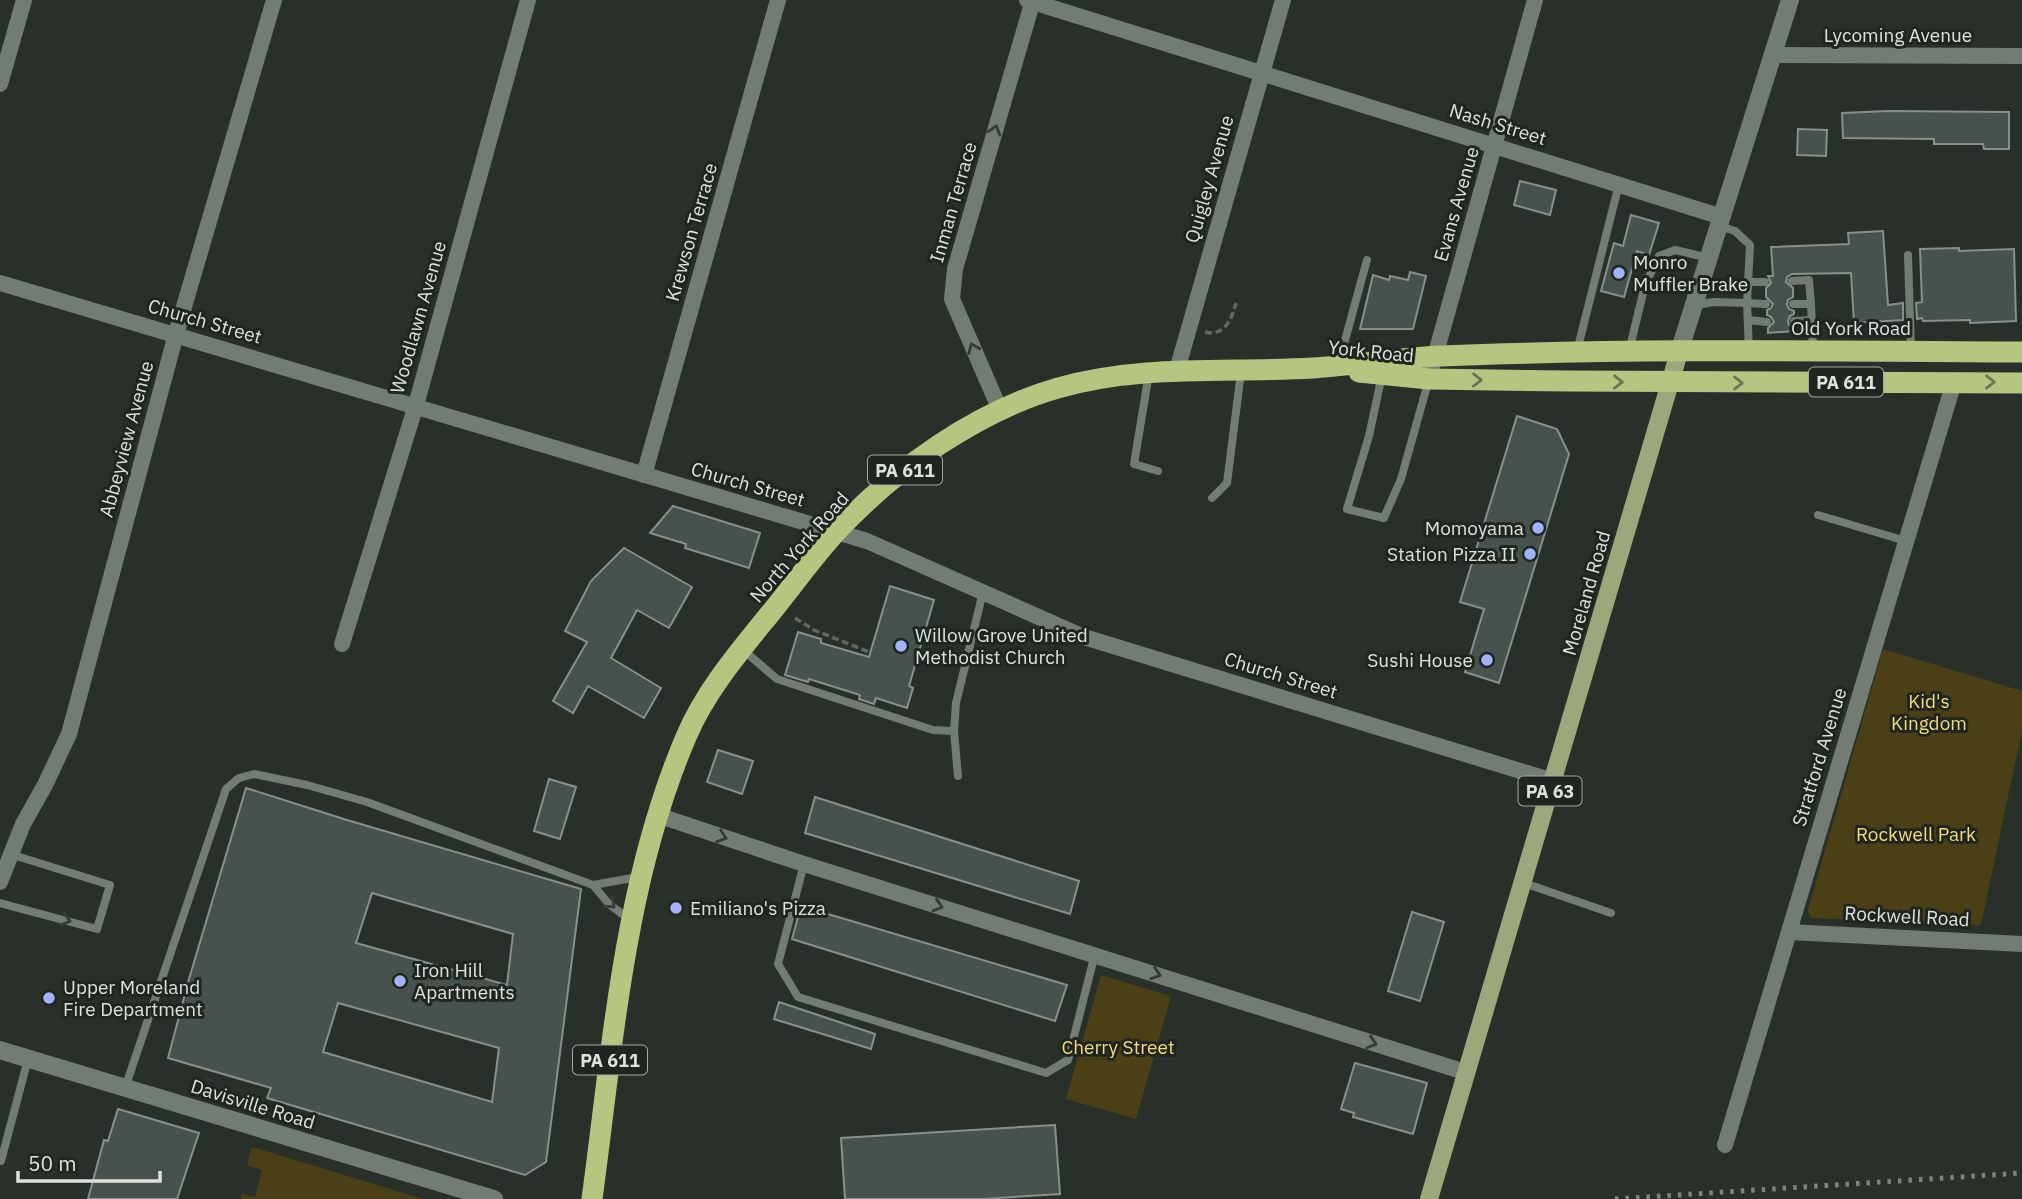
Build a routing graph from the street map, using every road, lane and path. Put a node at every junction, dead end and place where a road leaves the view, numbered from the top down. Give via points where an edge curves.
1 (24, 0) edge
2 (274, 0) edge
3 (528, 0) edge
4 (779, 0) edge
5 (1031, 0) edge
6 (1283, 0) edge
7 (1535, 0) edge
8 (1790, 0) edge
9 (1773, 55) junction
10 (2022, 56) edge
11 (1262, 74) junction
12 (0, 84) edge
13 (1494, 144) junction
14 (1619, 184) junction
15 (1720, 222) junction
16 (1908, 255) dead end
17 (1709, 258) junction
18 (1367, 260) dead end
19 (1792, 281) dead end
20 (1748, 282) junction
21 (1765, 282) dead end
22 (0, 283) edge
23 (1236, 303) dead end
24 (1747, 303) junction
25 (1766, 304) dead end
26 (1794, 304) dead end
27 (1811, 304) junction
28 (1694, 305) junction
29 (1748, 320) junction
30 (1812, 320) junction
31 (1794, 321) dead end
32 (1767, 322) dead end
33 (1203, 331) dead end
34 (176, 334) junction
35 (1680, 349) junction
36 (1749, 350) junction
37 (1814, 350) junction
38 (1629, 351) junction
39 (1911, 351) junction
40 (1576, 352) junction
41 (2022, 352) edge
42 (1435, 356) junction
43 (1339, 365) junction
44 (1312, 368) junction
45 (1241, 369) junction
46 (1177, 370) junction
47 (1149, 372) junction
48 (1382, 375) junction
49 (1429, 379) junction
50 (1954, 382) junction
51 (1670, 383) junction
52 (2022, 383) edge
53 (416, 405) junction
54 (1000, 410) junction
55 (1158, 471) dead end
56 (644, 475) junction
57 (1212, 498) dead end
58 (1818, 515) dead end
59 (836, 533) junction
60 (1906, 541) junction
61 (983, 592) junction
62 (795, 618) dead end
63 (342, 645) dead end
64 (741, 649) junction
65 (869, 652) dead end
66 (954, 731) junction
67 (958, 776) dead end
68 (1553, 781) junction
69 (657, 815) junction
70 (10, 853) junction
71 (804, 864) junction
72 (643, 868) junction
73 (0, 882) edge
74 (1521, 882) junction
75 (593, 885) junction
76 (0, 903) edge
77 (1611, 913) dead end
78 (632, 922) junction
79 (1789, 932) junction
80 (2022, 944) edge
81 (1095, 954) junction
82 (0, 1049) edge
83 (29, 1059) junction
84 (1465, 1072) junction
85 (125, 1088) junction
86 (1725, 1145) dead end
87 (1, 1161) edge
88 (495, 1199) edge
89 (592, 1199) edge
90 (1429, 1199) edge

1 - 12 street
2 - 34 street, Abbeyview Avenue
3 - 53 street, Woodlawn Avenue
4 - 56 street, Krewson Terrace
5 - 11 street, Nash Street
54 -> 5 street, Inman Terrace via 952,299 955,269
6 - 11 street, Quigley Avenue
7 - 13 street, Evans Avenue
8 - 9 street, Moreland Road / PA 63
9 - 10 street, Lycoming Avenue
9 - 15 street, Moreland Road / PA 63
11 - 13 street, Nash Street
11 - 46 street, Quigley Avenue
13 - 14 street, Nash Street
13 - 42 street, Evans Avenue
14 - 15 street, Nash Street
14 - 40 lane
15 - 17 street, Moreland Road / PA 63
15 - 20 lane via 1750,245
16 - 39 lane
17 - 28 street, Moreland Road / PA 63
17 - 38 lane via 1675,250 1659,256 1645,285
18 - 43 lane
19 - 27 lane via 1810,280
20 - 21 lane
20 - 24 lane
22 - 34 street, Church Street
23 - 33 path via 1231,321 1223,328
24 - 25 lane
24 - 28 lane
24 - 29 lane
26 - 27 lane
27 - 30 lane
28 - 35 street, Moreland Road / PA 63
29 - 32 lane
29 - 36 lane
30 - 31 lane
30 - 37 lane
34 - 53 street, Church Street
34 - 70 street, Abbeyview Avenue via 69,734
35 - 36 highway, Old York Road / PA 611
35 - 38 highway, York Road / PA 611
35 - 51 main road, Moreland Road / PA 63
36 - 37 highway, Old York Road / PA 611
37 - 39 highway, Old York Road / PA 611
38 - 40 highway, York Road / PA 611
39 - 41 highway, Old York Road / PA 611
40 - 42 highway, York Road / PA 611
42 - 43 highway, York Road / PA 611
42 - 49 street, Evans Avenue
43 - 44 highway, York Road / PA 611
44 - 45 highway, North York Road / PA 611
44 - 48 highway, York Road / PA 611
45 - 46 highway, North York Road / PA 611
45 - 57 lane via 1227,483
46 - 47 highway, North York Road / PA 611
47 - 54 highway, North York Road / PA 611 via 1057,388
47 - 55 lane via 1134,464
48 - 49 highway, York Road / PA 611
48 - 49 lane via 1347,509 1384,518 1401,479
49 -> 51 highway, York Road / PA 611
51 -> 50 highway, PA 611
50 -> 52 highway, PA 611
50 - 60 street, Stratford Avenue
51 - 68 main road, Moreland Road / PA 63
53 - 56 street, Church Street
53 - 63 street, Woodlawn Avenue
54 - 59 highway, North York Road / PA 611 via 957,433 892,479
56 - 59 street, Church Street
58 - 60 lane
59 - 61 street, Church Street via 867,541
59 - 64 highway, North York Road / PA 611
60 - 79 street, Stratford Avenue
61 - 66 lane via 956,703
61 - 68 street, Church Street via 1084,637
62 - 65 path
64 - 66 lane via 777,680 933,730
64 - 69 highway, North York Road / PA 611 via 687,733
66 - 67 lane
68 - 74 main road, Moreland Road / PA 63
69 -> 71 street
69 - 72 highway, North York Road / PA 611
70 - 73 street, Abbeyview Avenue
76 -> 70 lane via 97,929 110,885
71 -> 81 street
71 - 81 lane via 778,964 799,997 811,1001 1046,1073 1069,1060
72 - 75 lane
72 - 78 highway, North York Road / PA 611
74 - 77 lane
74 - 84 main road, Moreland Road / PA 63
75 -> 78 lane
75 - 85 lane via 367,802 254,774 239,778 226,789
78 - 89 highway, North York Road / PA 611
79 - 80 street, Rockwell Road
79 - 86 street, Stratford Avenue
81 -> 84 street
82 - 83 street, Davisville Road
83 - 85 street, Davisville Road
83 - 87 lane
84 - 90 main road, Moreland Road / PA 63
85 - 88 street, Davisville Road

